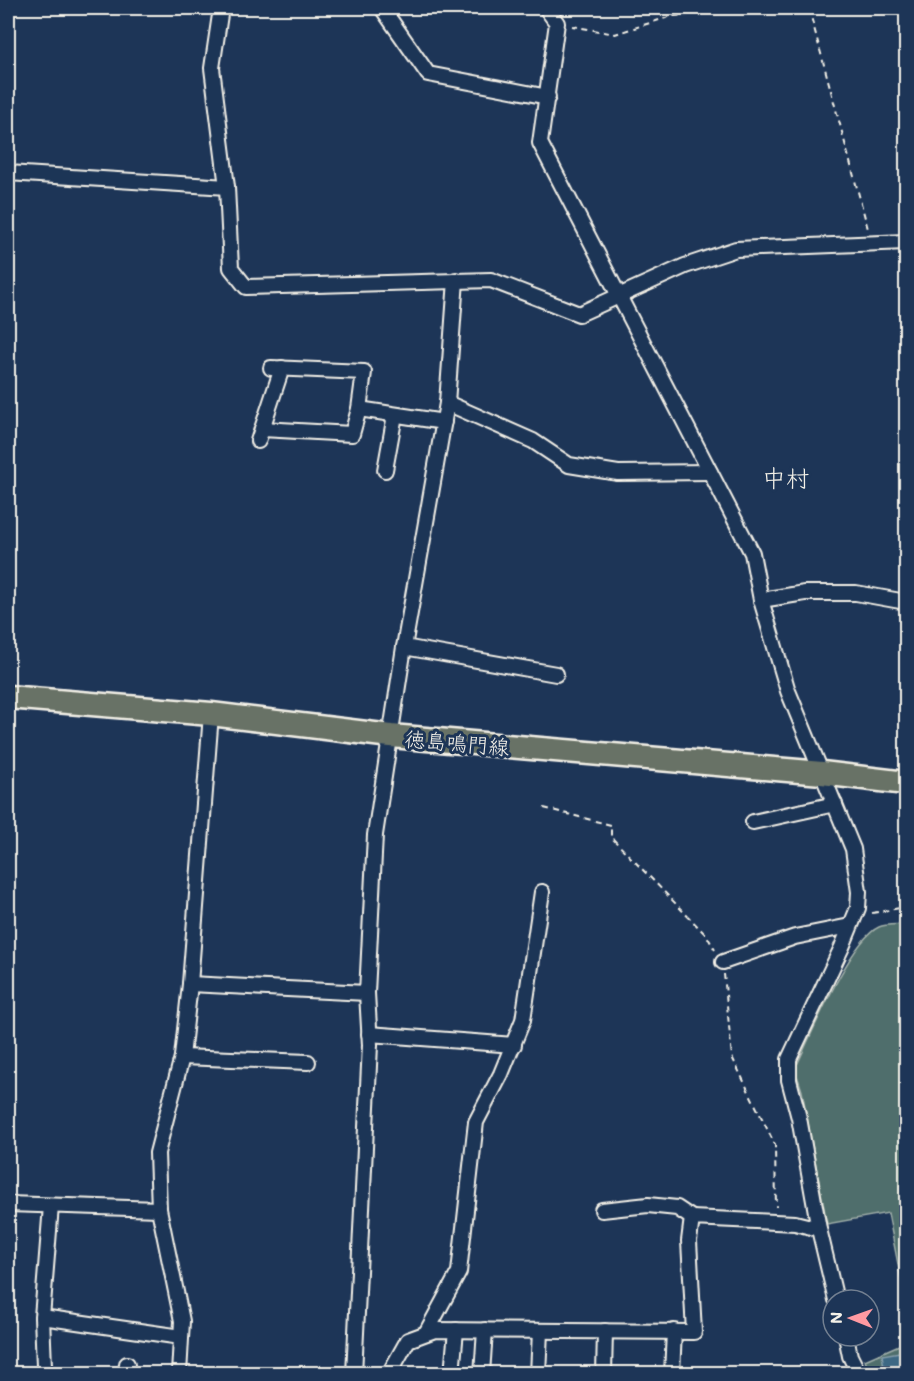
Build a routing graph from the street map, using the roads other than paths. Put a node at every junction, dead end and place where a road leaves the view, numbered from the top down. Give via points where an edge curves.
1 (221, 8) edge
2 (382, 8) edge
3 (546, 8) edge
4 (548, 97) junction
5 (8, 173) edge
6 (227, 187) junction
7 (906, 242) edge
8 (456, 280) junction
9 (618, 296) junction
10 (447, 404) junction
11 (359, 409) junction
12 (395, 415) junction
13 (444, 422) junction
14 (385, 470) dead end
15 (710, 472) junction
16 (761, 600) junction
17 (906, 602) edge
18 (404, 647) junction
19 (556, 674) dead end
20 (8, 697) edge
21 (211, 714) junction
22 (391, 736) junction
23 (822, 773) junction
24 (906, 783) edge
25 (835, 804) junction
26 (753, 822) dead end
27 (542, 892) dead end
28 (852, 921) junction
29 (723, 962) road end
30 (190, 984) junction
31 (367, 993) junction
32 (369, 1034) junction
33 (514, 1045) junction
34 (182, 1057) junction
35 (308, 1062) dead end
36 (8, 1204) edge
37 (51, 1206) junction
38 (159, 1209) junction
39 (602, 1210) dead end
40 (692, 1218) junction
41 (819, 1229) junction
42 (833, 1288) edge
43 (42, 1317) junction
44 (456, 1330) junction
45 (485, 1330) junction
46 (540, 1330) junction
47 (605, 1331) junction
48 (674, 1331) junction
49 (426, 1333) junction
50 (181, 1337) junction
51 (848, 1348) edge
52 (44, 1366) dead end
53 (179, 1374) edge
54 (354, 1374) edge
55 (389, 1374) edge
56 (452, 1374) edge
57 (482, 1374) edge
58 (538, 1374) edge
59 (604, 1374) edge
60 (672, 1374) edge
61 (859, 1374) edge

1 - 6 street via 212,68
2 - 4 street via 428,74
3 - 4 street via 557,23
4 - 9 street via 540,143
5 - 6 street
6 - 8 street via 231,268 246,287
7 - 9 street via 736,249 685,266
8 - 9 street via 491,280 579,314
8 - 10 street
9 - 15 street
10 - 13 street
10 - 15 street via 533,441 569,465 618,473
11 - 11 street via 364,372 277,368 260,435 352,434
11 - 12 street
12 - 13 street
12 - 14 street
13 - 18 street
15 - 16 street via 752,553
16 - 17 street via 805,593 856,593
16 - 23 street via 788,690
18 - 19 street
18 - 22 street
20 - 21 main road, 徳島鳴門線
21 - 22 main road, 徳島鳴門線
21 - 30 street
22 - 23 main road, 徳島鳴門線
22 - 31 street via 375,835
23 - 24 main road, 徳島鳴門線
23 - 25 street
25 - 26 street
25 - 28 street via 853,849 859,892
27 - 33 street via 523,1020
28 - 29 street
28 - 41 street via 789,1059 789,1080
30 - 31 street
30 - 34 street
31 - 32 street
32 - 33 street
32 - 54 street
33 - 49 street via 476,1122 459,1272
34 - 35 street
34 - 38 street via 157,1153
36 - 37 street
37 - 38 street
37 - 43 street
38 - 50 street via 182,1320
39 - 40 street via 648,1205 677,1208
40 - 41 street via 795,1223
40 - 48 street via 689,1241 694,1332
41 - 42 street
43 - 50 street
43 - 52 street
44 - 45 street
44 - 49 street
44 - 56 street
45 - 46 street
45 - 57 street
46 - 47 street
46 - 58 street
47 - 48 street
47 - 59 street
48 - 60 street
49 - 55 street via 408,1340
50 - 53 street
51 - 61 street

